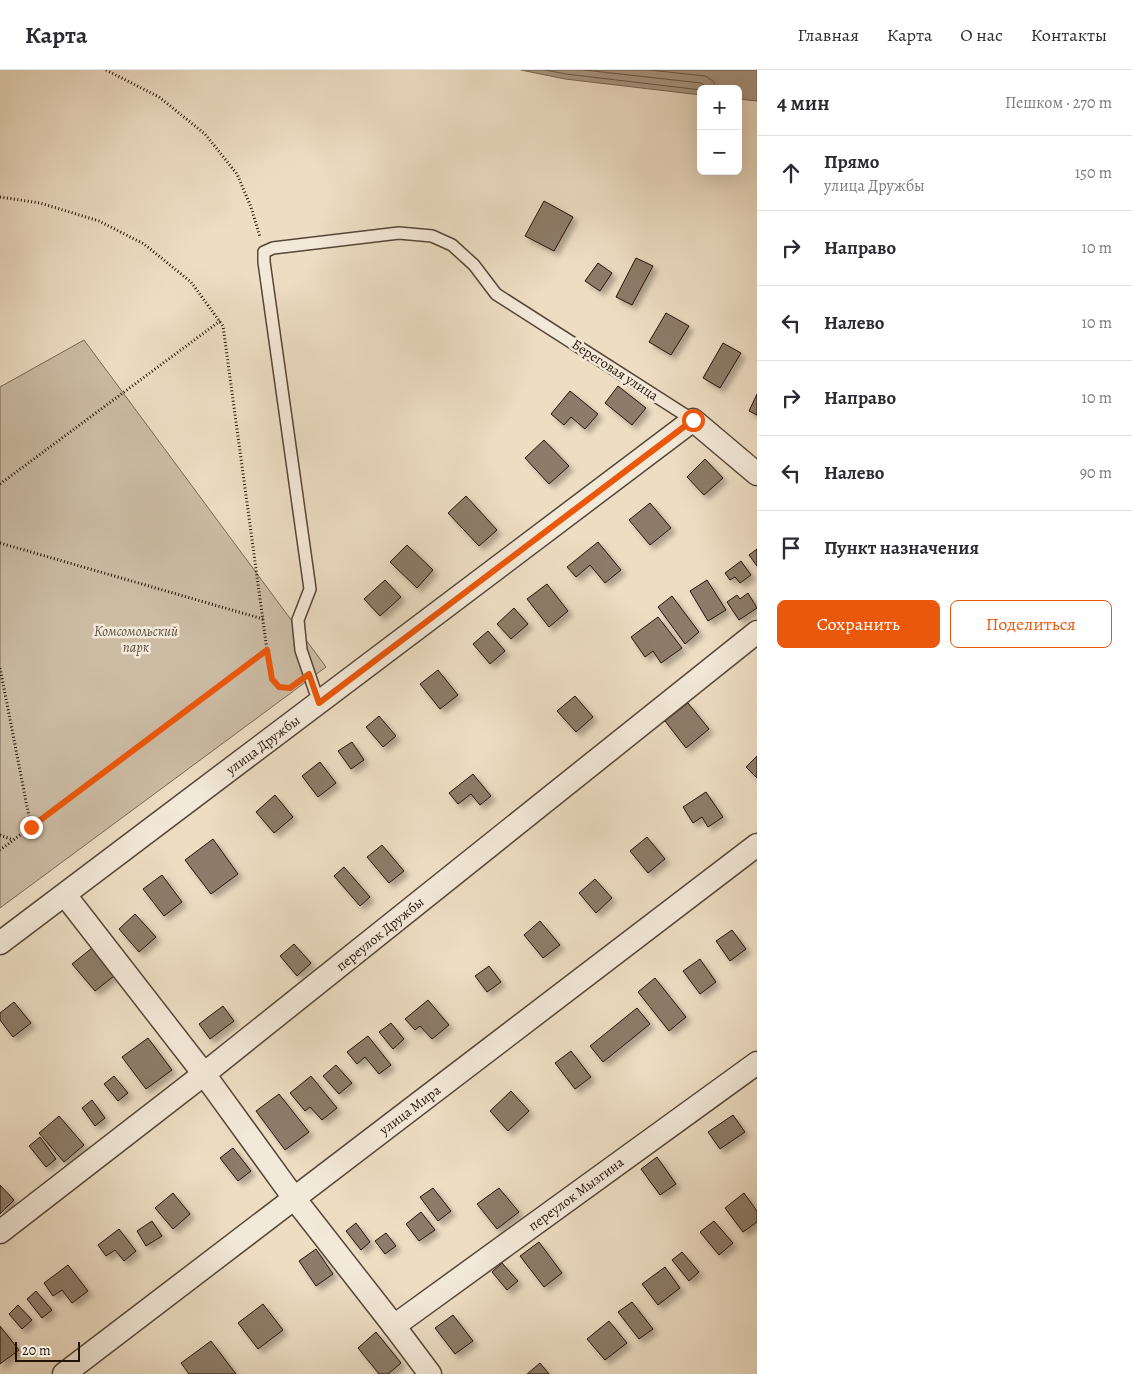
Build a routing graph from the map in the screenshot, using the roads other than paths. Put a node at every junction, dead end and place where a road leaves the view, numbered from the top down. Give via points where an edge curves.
1 (693, 420) junction
2 (757, 474) edge
3 (757, 632) edge
4 (319, 703) junction
5 (757, 846) edge
6 (65, 895) junction
7 (0, 943) edge
8 (757, 1062) edge
9 (204, 1074) junction
10 (294, 1198) junction
11 (0, 1232) edge
12 (394, 1326) junction
13 (426, 1373) edge
14 (64, 1374) edge

1 - 2 street, Береговая улица
1 - 4 street, улица Дружбы
1 - 4 lane, Береговая улица via 496,294 474,265 452,245 432,236 399,233 273,248 264,252 310,588 298,620 301,650
3 - 9 street, переулок Дружбы
4 - 6 street, улица Дружбы
5 - 10 street, улица Мира
6 - 7 street, улица Дружбы
6 - 9 street
8 - 12 street, переулок Мызгина
9 - 10 street
9 - 11 street, переулок Дружбы
10 - 12 street
10 - 14 street, улица Мира
12 - 13 street

